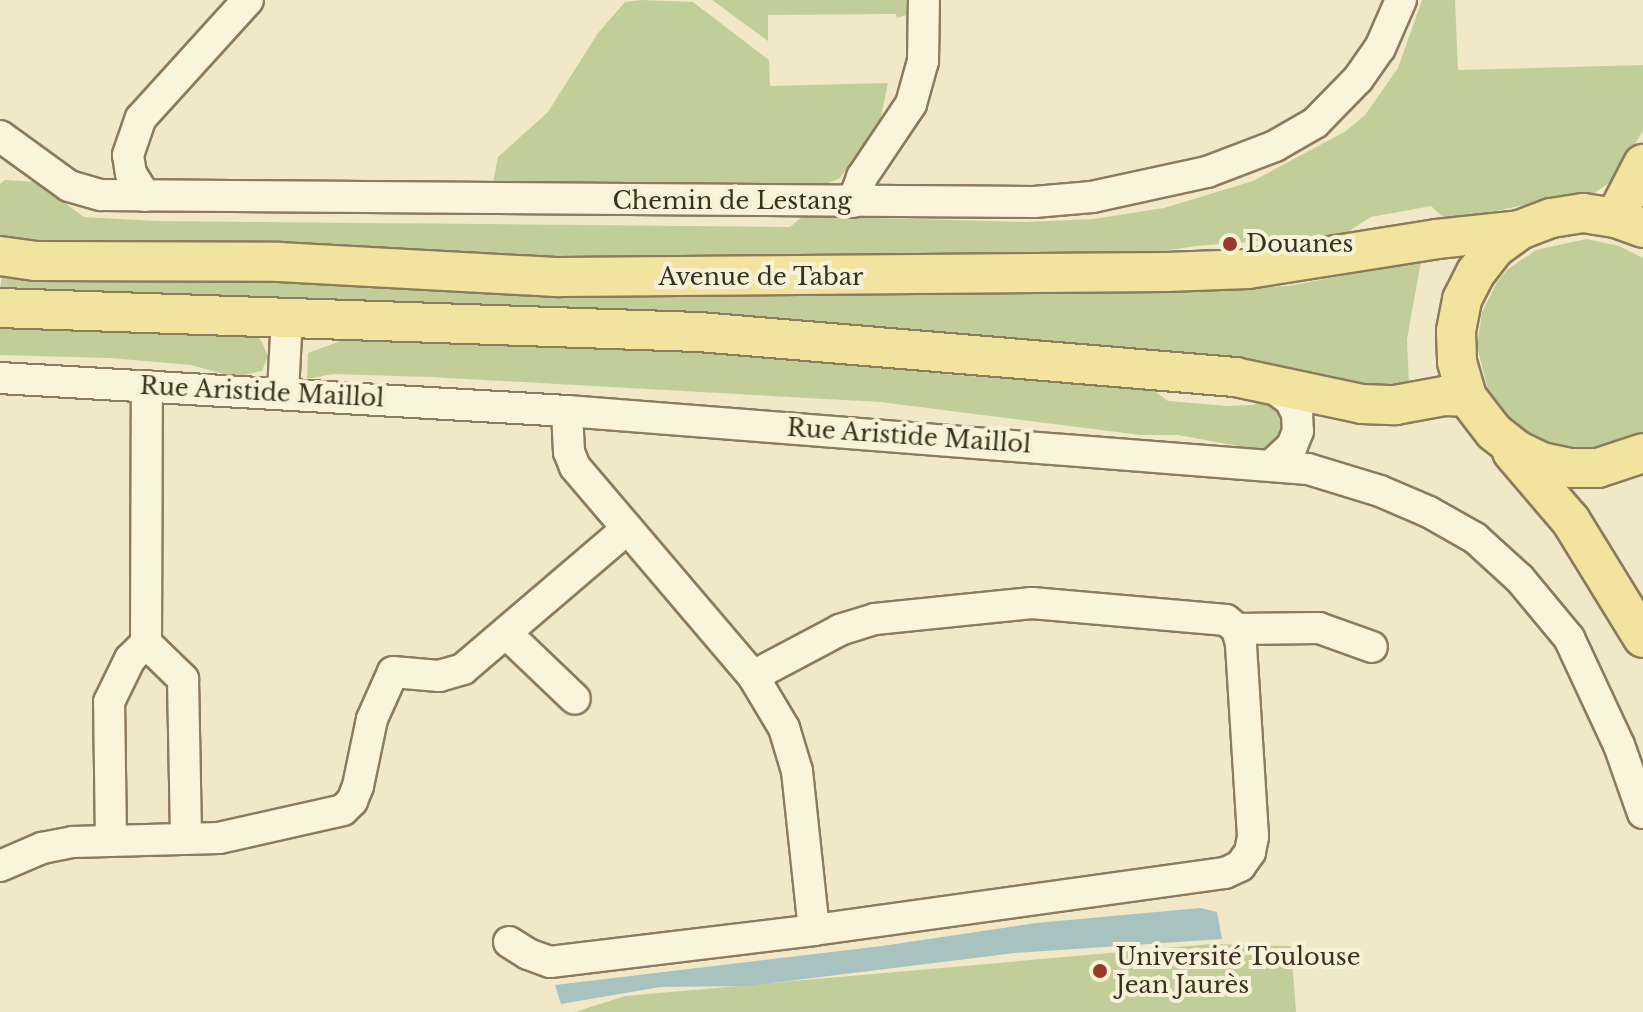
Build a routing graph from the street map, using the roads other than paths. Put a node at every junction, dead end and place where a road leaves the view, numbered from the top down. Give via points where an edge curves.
1 (248, 0) edge
2 (924, 0) edge
3 (1401, 0) edge
4 (4, 146) edge
5 (1643, 164) edge
6 (145, 196) junction
7 (853, 202) junction
8 (1629, 223) edge
9 (1520, 230) junction
10 (0, 256) edge
11 (0, 308) edge
12 (287, 315) junction
13 (0, 378) edge
14 (1266, 382) junction
15 (147, 386) junction
16 (283, 392) junction
17 (1467, 397) junction
18 (567, 411) junction
19 (1494, 432) junction
20 (1643, 453) edge
21 (1273, 464) junction
22 (627, 529) junction
23 (1237, 629) junction
24 (506, 633) junction
25 (1643, 638) edge
26 (146, 643) junction
27 (1372, 647) dead end
28 (753, 676) junction
29 (575, 699) dead end
30 (1643, 813) edge
31 (186, 839) junction
32 (111, 841) junction
33 (0, 866) edge
34 (814, 930) junction
35 (509, 942) dead end

1 - 6 street via 141,118 128,155 131,174
2 - 7 street via 923,61 911,104 862,177
3 - 7 street, Chemin de Lestang via 1380,48 1336,105 1297,134 1238,162 1169,183 1092,197
4 - 6 street, Chemin de Lestang via 86,193
5 - 8 main road
6 - 7 street, Chemin de Lestang
8 - 9 main road via 1583,213
9 - 10 main road, Avenue de Tabar via 1248,269 1166,272 560,277 279,262 35,261
9 - 17 main road via 1495,248 1462,300 1457,362
11 - 12 main road
12 - 14 main road via 699,332
12 - 16 street
13 - 15 street, Rue Aristide Maillol
14 - 17 main road via 1362,404
14 - 21 street via 1290,400 1297,414 1292,446
15 - 16 street, Rue Aristide Maillol
15 - 26 street
16 - 18 street, Rue Aristide Maillol
17 - 19 main road
18 - 21 street, Rue Aristide Maillol
18 - 22 street via 575,467
19 - 20 main road via 1542,462 1570,468 1598,468
19 - 25 main road via 1571,521
21 - 30 street, Rue Aristide Maillol via 1345,479 1429,512 1475,538 1520,579 1549,609 1574,648 1619,745
22 - 24 street
22 - 28 street
23 - 27 street via 1319,628
23 - 28 street via 1226,620 1204,616 1032,603 875,619 840,630
23 - 34 street via 1253,836 1240,866 1225,873
24 - 29 street
24 - 31 street via 463,669 439,676 393,672 372,719 358,786 343,810 243,834
26 - 31 street via 183,679
26 - 32 street via 130,659 109,702
28 - 34 street via 793,749
31 - 32 street
32 - 33 street via 42,848
34 - 35 street via 550,962

